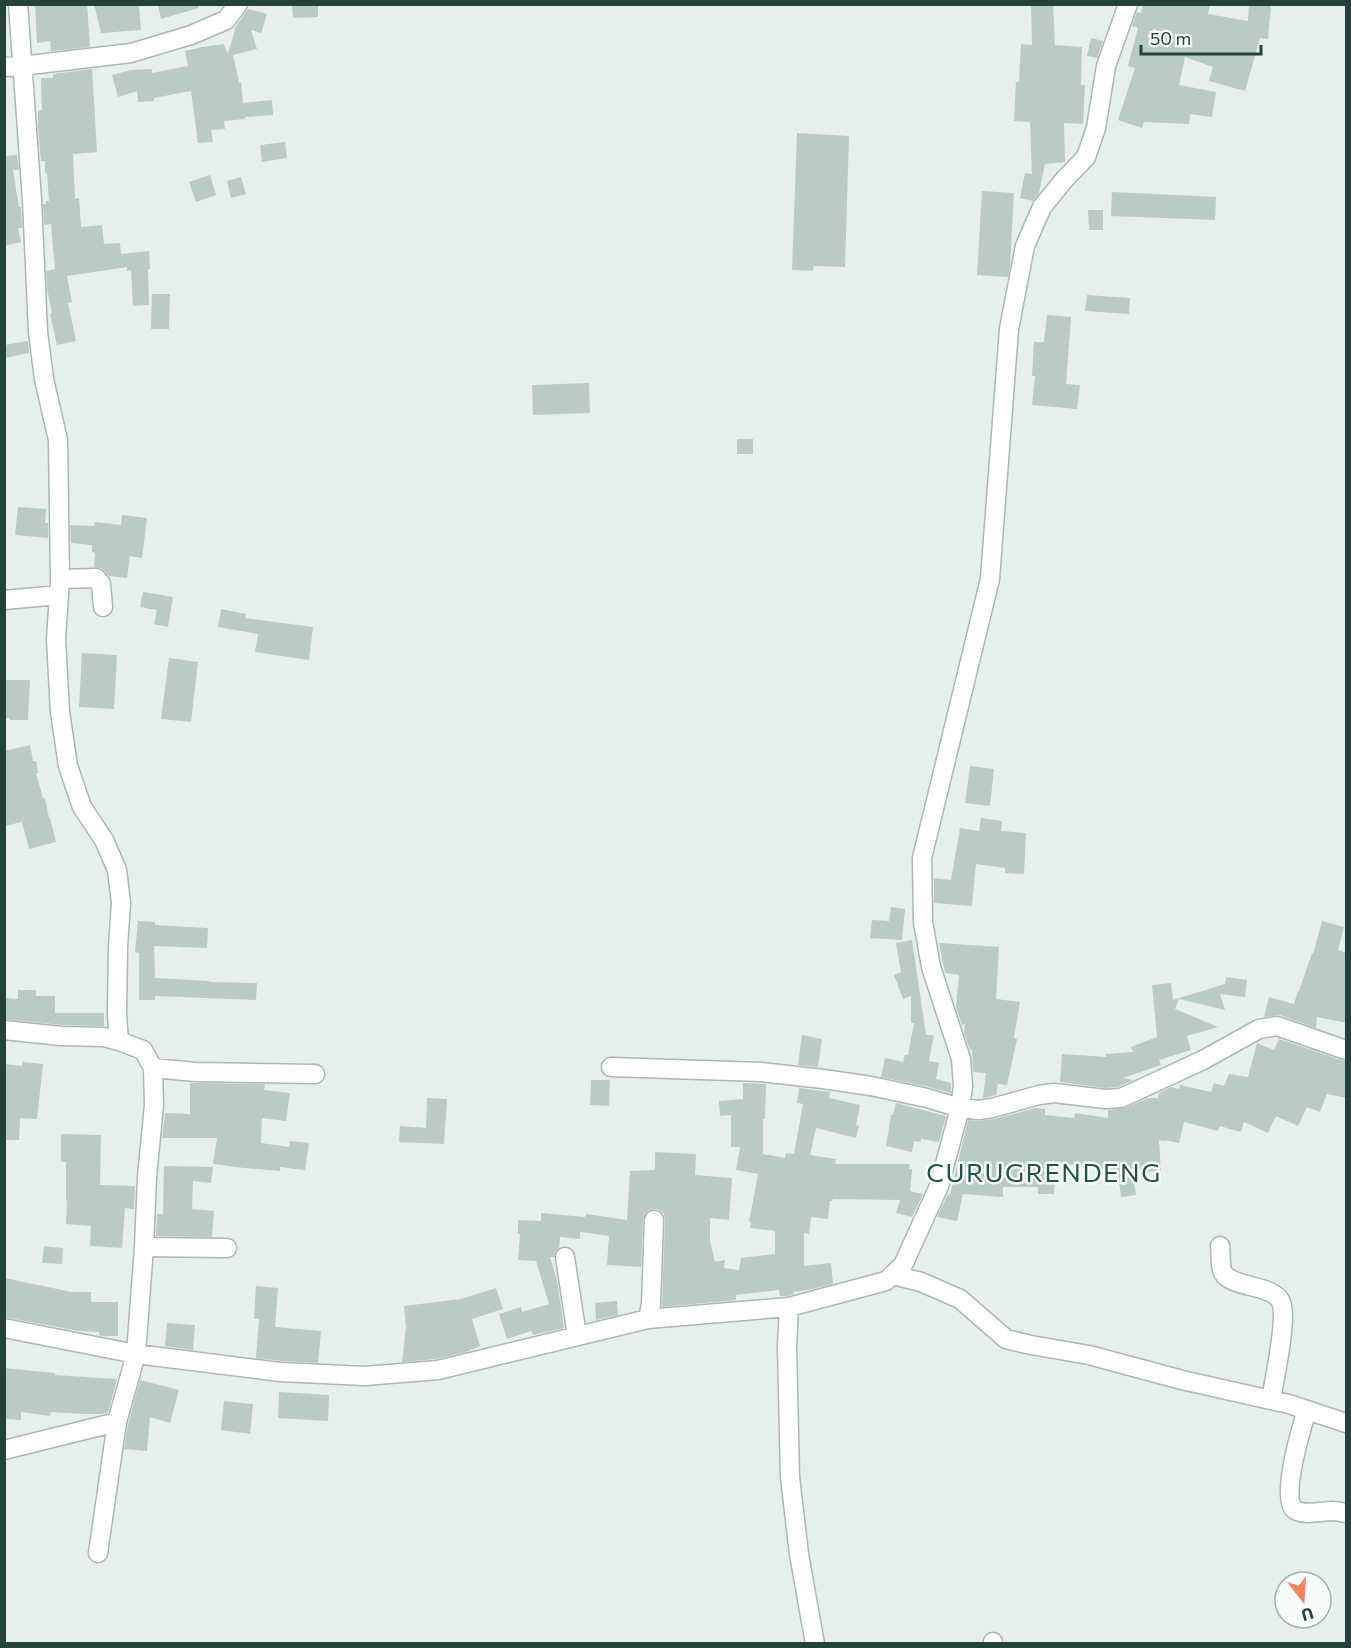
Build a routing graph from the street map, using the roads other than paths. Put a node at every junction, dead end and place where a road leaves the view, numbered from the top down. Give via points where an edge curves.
1 (18, 4) edge
2 (238, 4) edge
3 (1128, 4) edge
4 (13, 66) edge
5 (59, 587) junction
6 (4, 600) edge
7 (103, 606) dead end
8 (4, 1030) edge
9 (119, 1041) junction
10 (1347, 1050) edge
11 (611, 1067) dead end
12 (153, 1068) junction
13 (315, 1074) dead end
14 (960, 1108) junction
15 (654, 1220) dead end
16 (1220, 1246) dead end
17 (144, 1247) junction
18 (227, 1248) dead end
19 (566, 1257) dead end
20 (893, 1275) junction
21 (789, 1307) junction
22 (648, 1319) junction
23 (4, 1329) edge
24 (577, 1336) junction
25 (136, 1354) junction
26 (1270, 1400) junction
27 (1307, 1410) junction
28 (117, 1422) junction
29 (1347, 1423) edge
30 (4, 1450) edge
31 (1347, 1513) edge
32 (98, 1553) dead end
33 (815, 1644) edge

1 - 4 street
2 - 4 street via 226,20 131,53
3 - 14 street via 1106,66 1096,129 1086,157 1042,207 1025,246 1009,329 990,579 922,858 923,922 931,967 961,1059
4 - 5 street via 25,88 38,332 58,440
5 - 6 street
5 - 7 street via 96,578 101,584
5 - 9 street via 56,639 68,766 82,807 104,840 117,870 121,903
8 - 9 street
9 - 12 street via 142,1050
10 - 14 street via 1277,1026 1259,1029 1120,1098 1054,1093 992,1108
11 - 14 street via 761,1072 813,1078 871,1086
12 - 13 street
12 - 17 street
14 - 20 street via 939,1186 903,1265
15 - 22 street
16 - 26 street via 1222,1271 1227,1278 1274,1294 1281,1302 1284,1318
17 - 18 street
17 - 25 street
19 - 24 street
20 - 21 street via 886,1281
20 - 26 street via 960,1299 1006,1339 1089,1355
21 - 22 street
21 - 33 street via 790,1477
22 - 24 street
23 - 25 street
24 - 25 street via 438,1370 365,1376 280,1371
25 - 28 street
26 - 27 street
27 - 29 street
27 - 31 street via 1293,1459 1290,1503 1300,1512
28 - 30 street
28 - 32 street

